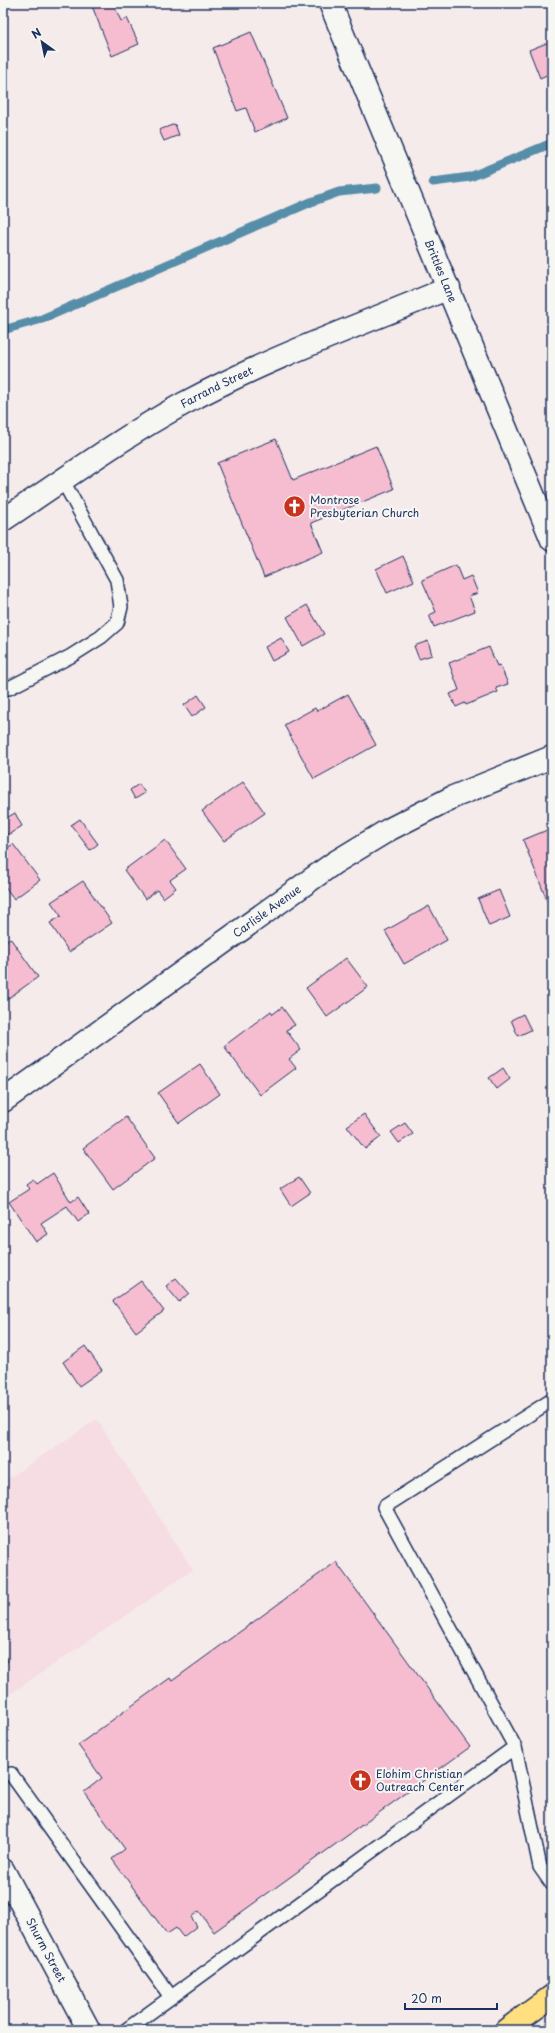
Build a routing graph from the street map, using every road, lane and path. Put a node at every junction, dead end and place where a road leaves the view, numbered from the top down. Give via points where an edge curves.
1 (330, 3) edge
2 (449, 288) junction
3 (63, 481) junction
4 (3, 520) edge
5 (552, 540) edge
6 (3, 687) edge
7 (552, 756) edge
8 (3, 1101) edge
9 (552, 1400) edge
10 (515, 1747) junction
11 (11, 1774) dead end
12 (3, 1870) edge
13 (552, 1884) edge
14 (552, 1996) edge
15 (171, 1997) junction
16 (511, 2028) edge
17 (89, 2030) edge
18 (126, 2030) edge

1 - 2 street, Brittles Lane
2 - 3 street, Farrand Street via 252,370 183,404 135,432
2 - 5 street, Brittles Lane
3 - 4 street, Farrand Street
3 - 6 lane via 117,580 121,607 117,623 101,637 71,656 9,688
7 - 8 street, Carlisle Avenue via 453,797 390,829 334,863
9 - 10 lane via 384,1507
10 - 13 lane via 540,1868
10 - 15 lane
11 - 15 lane
12 - 17 street, Shurm Street
14 - 16 main road
15 - 18 lane

